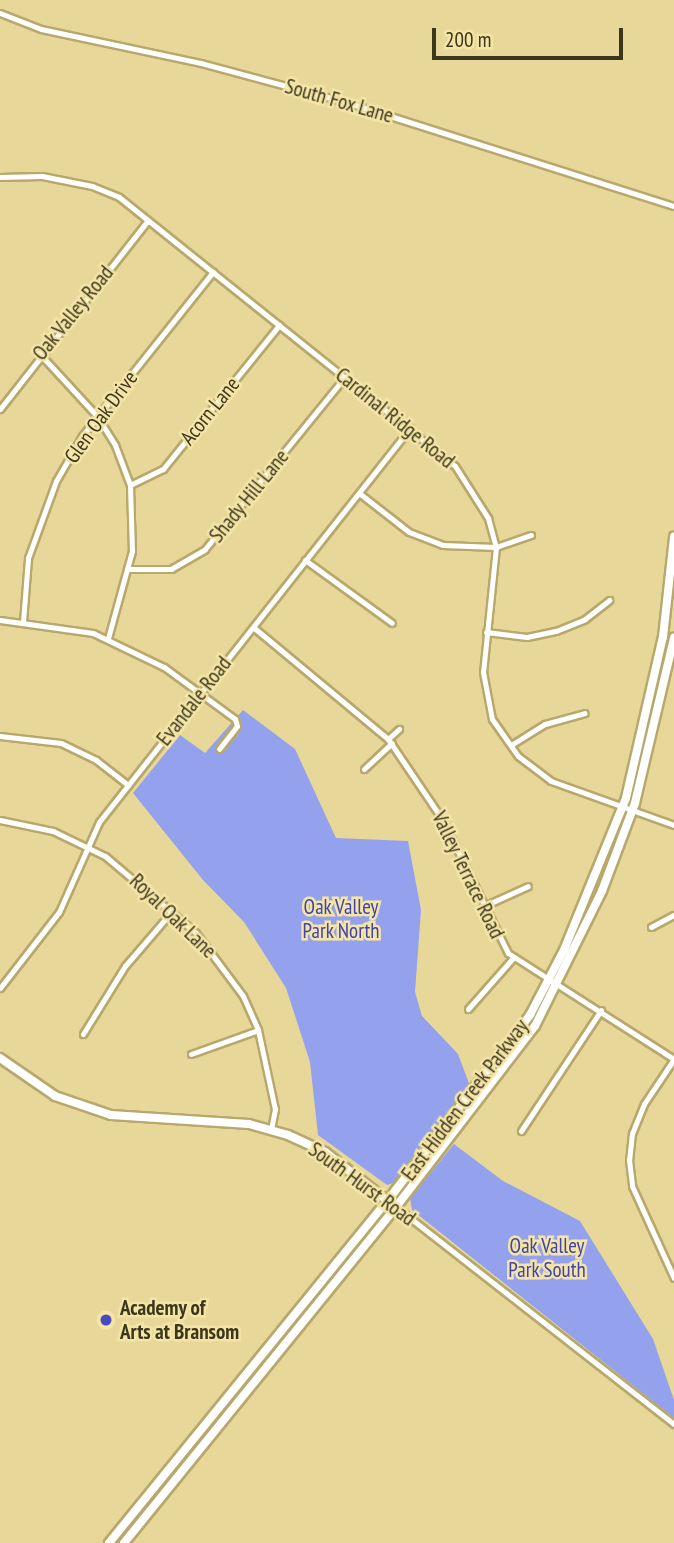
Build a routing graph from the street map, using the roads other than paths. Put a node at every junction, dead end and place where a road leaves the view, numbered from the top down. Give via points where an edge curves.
1 (0, 13) edge
2 (0, 177) edge
3 (674, 206) edge
4 (148, 220) junction
5 (213, 272) junction
6 (279, 325) junction
7 (40, 353) junction
8 (345, 377) junction
9 (0, 409) edge
10 (97, 416) junction
11 (410, 428) junction
12 (130, 485) junction
13 (359, 493) junction
14 (531, 535) dead end
15 (674, 537) edge
16 (496, 547) junction
17 (305, 560) junction
18 (127, 569) junction
19 (609, 600) dead end
20 (0, 620) edge
21 (23, 622) junction
22 (393, 623) dead end
23 (253, 627) junction
24 (486, 632) junction
25 (108, 638) junction
26 (674, 638) edge
27 (201, 692) junction
28 (584, 713) dead end
29 (399, 729) dead end
30 (0, 736) edge
31 (390, 741) junction
32 (511, 745) junction
33 (219, 749) dead end
34 (364, 769) dead end
35 (128, 785) junction
36 (622, 809) junction
37 (631, 812) junction
38 (0, 820) edge
39 (674, 825) edge
40 (88, 846) junction
41 (528, 887) dead end
42 (484, 906) junction
43 (173, 910) junction
44 (674, 915) edge
45 (651, 927) dead end
46 (513, 958) junction
47 (549, 979) junction
48 (557, 984) junction
49 (0, 986) edge
50 (468, 1009) dead end
51 (601, 1010) junction
52 (258, 1030) junction
53 (83, 1034) dead end
54 (191, 1055) dead end
55 (0, 1058) edge
56 (674, 1059) edge
57 (271, 1129) junction
58 (522, 1131) dead end
59 (387, 1200) junction
60 (396, 1208) junction
61 (674, 1278) edge
62 (674, 1424) edge
63 (120, 1531) junction
64 (104, 1543) edge
65 (109, 1543) edge
66 (124, 1543) edge

1 - 3 street, South Fox Lane via 41,29 201,63 346,102
2 - 4 street, Cardinal Ridge Road via 42,176 92,186 119,197
4 - 5 street, Cardinal Ridge Road
4 - 7 street, Oak Valley Road
5 - 6 street, Cardinal Ridge Road
5 - 10 street, Glen Oak Drive
6 - 8 street, Cardinal Ridge Road
6 - 12 street, Acorn Lane via 163,470
7 - 9 street, Oak Valley Road
7 - 10 street
8 - 11 street, Cardinal Ridge Road
8 - 18 street, Shady Hill Lane via 205,550 172,569
10 - 12 street via 115,445
10 - 21 street, Glen Oak Drive via 44,505 28,558
11 - 13 street, Evandale Road
11 - 16 street, Cardinal Ridge Road via 472,486
12 - 18 street via 134,530
13 - 16 street via 394,523 425,539 462,548
13 - 17 street, Evandale Road
14 - 16 street
15 - 36 main road, East Hidden Creek Parkway via 660,649
16 - 24 street, Cardinal Ridge Road
17 - 22 street
17 - 23 street, Evandale Road
18 - 25 street
19 - 24 street via 585,619 556,631 527,637
20 - 21 street
21 - 25 street via 56,624
23 - 27 street, Evandale Road
23 - 31 street, Valley Terrace Road
24 - 32 street, Cardinal Ridge Road via 483,672 488,704 492,719
25 - 27 street
26 - 37 main road, East Hidden Creek Parkway via 651,749
27 - 33 street via 235,719 237,726
27 - 35 street, Evandale Road
28 - 32 street via 545,724
29 - 31 street
30 - 35 street via 61,743 96,760
31 - 34 street
31 - 42 street, Valley Terrace Road via 442,819
32 - 36 street, Cardinal Ridge Road via 551,782
35 - 40 street, Evandale Road via 99,822
36 - 37 street, Cardinal Ridge Road
36 - 47 main road, East Hidden Creek Parkway
37 - 39 street, Cardinal Ridge Road
37 - 48 main road, East Hidden Creek Parkway via 602,891
38 - 40 street, Royal Oak Lane via 25,822
40 - 43 street, Royal Oak Lane
40 - 49 street, Evandale Road via 59,912
41 - 42 street
42 - 46 street, Valley Terrace Road via 498,940
43 - 52 street, Royal Oak Lane via 221,962
43 - 53 street via 125,966
44 - 45 street
46 - 47 street, Valley Terrace Road
46 - 50 street
47 - 48 street, Valley Terrace Road
47 - 59 main road, East Hidden Creek Parkway via 509,1046
48 - 51 street, Valley Terrace Road
48 - 60 main road, East Hidden Creek Parkway via 514,1059
51 - 56 street, Valley Terrace Road
51 - 58 street
52 - 54 street
52 - 57 street, Royal Oak Lane via 275,1108
55 - 57 main road, South Hurst Road via 55,1096 111,1115
56 - 61 street via 644,1104 632,1133 629,1160 632,1186
57 - 59 main road, South Hurst Road via 325,1152
59 - 60 main road, South Hurst Road
59 - 63 main road, East Hidden Creek Parkway
60 - 62 street, South Hurst Road
60 - 66 main road, East Hidden Creek Parkway
63 - 64 main road
63 - 65 main road, East Hidden Creek Parkway

